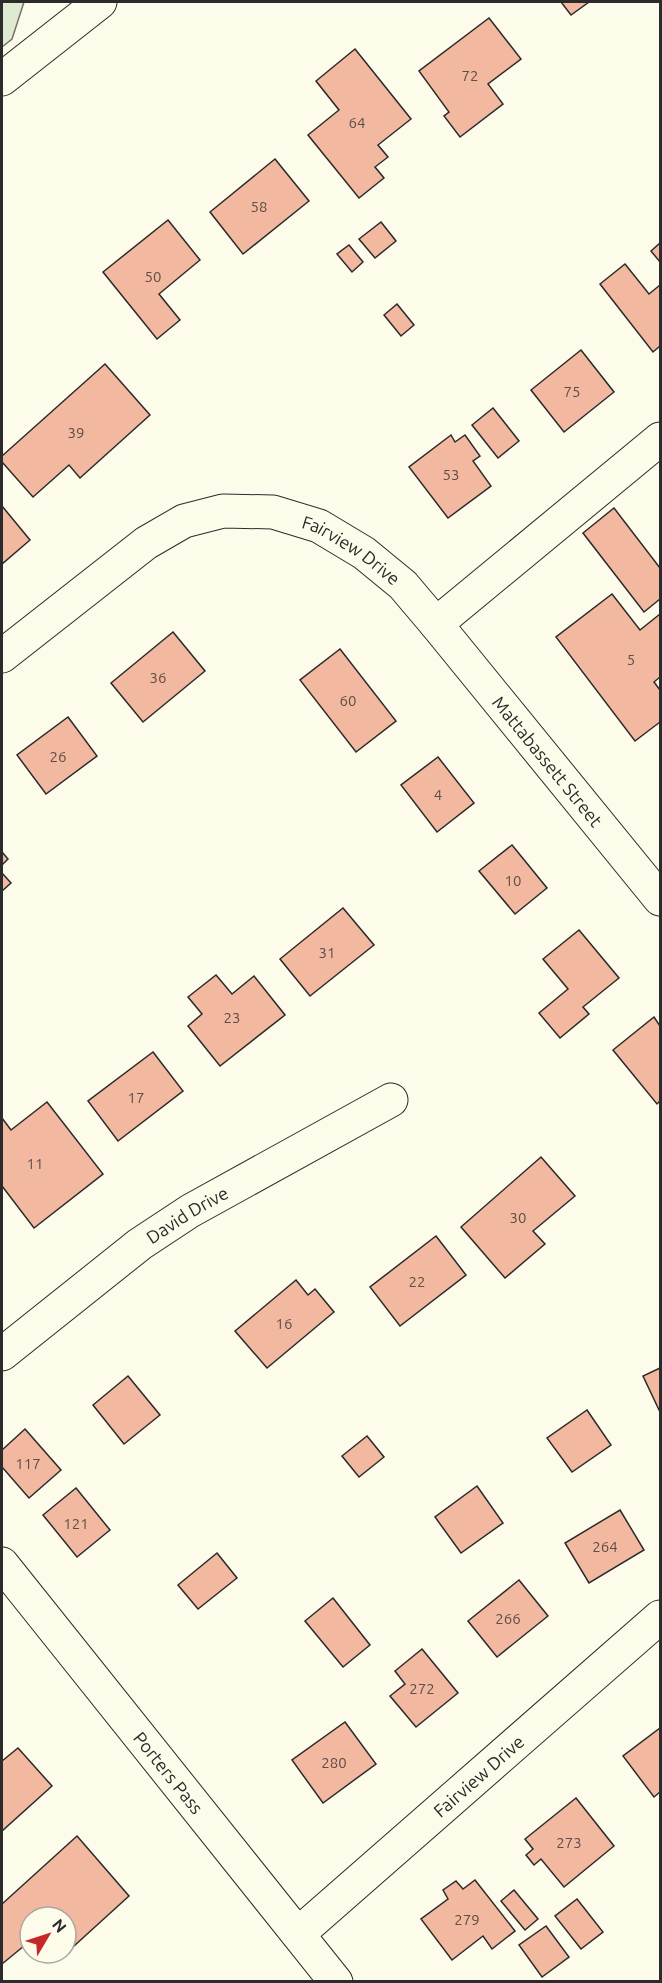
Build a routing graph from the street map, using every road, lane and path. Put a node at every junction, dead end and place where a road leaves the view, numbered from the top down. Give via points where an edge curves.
1 (100, 2) edge
2 (2, 79) edge
3 (660, 439) edge
4 (436, 624) junction
5 (2, 656) edge
6 (660, 899) edge
7 (391, 1100) dead end
8 (2, 1353) edge
9 (2, 1564) edge
10 (660, 1617) edge
11 (298, 1934) junction
12 (336, 1982) edge

1 - 2 street
3 - 4 street
4 - 5 street, Fairview Drive via 403,585 364,553 319,526 273,512 223,512 184,521 146,543
4 - 6 street, Mattabassett Street
7 - 8 street, David Drive via 190,1211 140,1244
9 - 11 street, Porters Pass
10 - 11 street, Fairview Drive
11 - 12 street, Porters Pass

